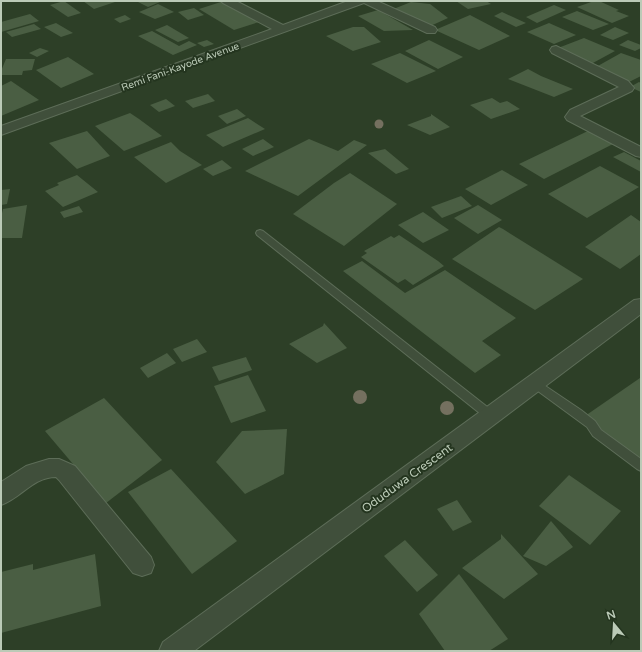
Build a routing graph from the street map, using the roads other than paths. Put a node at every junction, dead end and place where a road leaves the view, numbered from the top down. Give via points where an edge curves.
1 (227, 1) edge
2 (359, 1) edge
3 (368, 1) edge
4 (282, 29) junction
5 (431, 30) dead end
6 (556, 50) dead end
7 (1, 131) edge
8 (641, 153) edge
9 (260, 233) dead end
10 (641, 305) edge
11 (534, 382) junction
12 (491, 416) junction
13 (641, 466) edge
14 (1, 495) edge
15 (142, 565) dead end
16 (174, 650) edge

1 - 4 street
2 - 4 street, Remi Fani-Kayode Avenue
3 - 5 street
4 - 7 street, Remi Fani-Kayode Avenue
6 - 8 street via 627,88 575,113 572,118
9 - 12 lane
10 - 11 street, Oduduwa Crescent
11 - 12 street, Oduduwa Crescent
11 - 13 lane via 577,413
12 - 16 street, Oduduwa Crescent
14 - 15 street via 36,472 46,468 58,468 67,473

